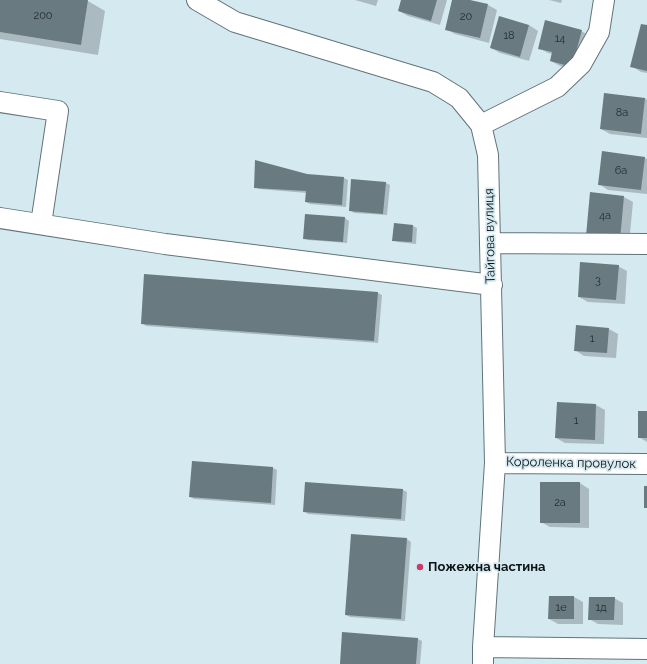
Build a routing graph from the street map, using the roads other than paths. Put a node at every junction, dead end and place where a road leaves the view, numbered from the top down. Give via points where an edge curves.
1 (197, 0) edge
2 (604, 0) edge
3 (0, 102) edge
4 (481, 125) junction
5 (0, 218) edge
6 (41, 224) junction
7 (491, 243) junction
8 (647, 244) edge
9 (492, 285) junction
10 (495, 463) junction
11 (647, 464) edge
12 (647, 649) edge
13 (483, 656) edge

1 - 4 street, Тайгова вулиця via 235,22 433,82 459,98
2 - 4 street via 599,32 581,64 557,87
3 - 6 street via 58,111
4 - 7 street, Тайгова вулиця via 488,155
5 - 6 street
6 - 9 street via 165,244
7 - 8 street
7 - 9 street, Тайгова вулиця
9 - 10 street, Тайгова вулиця
10 - 11 street, Короленка провулок
10 - 13 street, Тайгова вулиця
12 - 13 street

